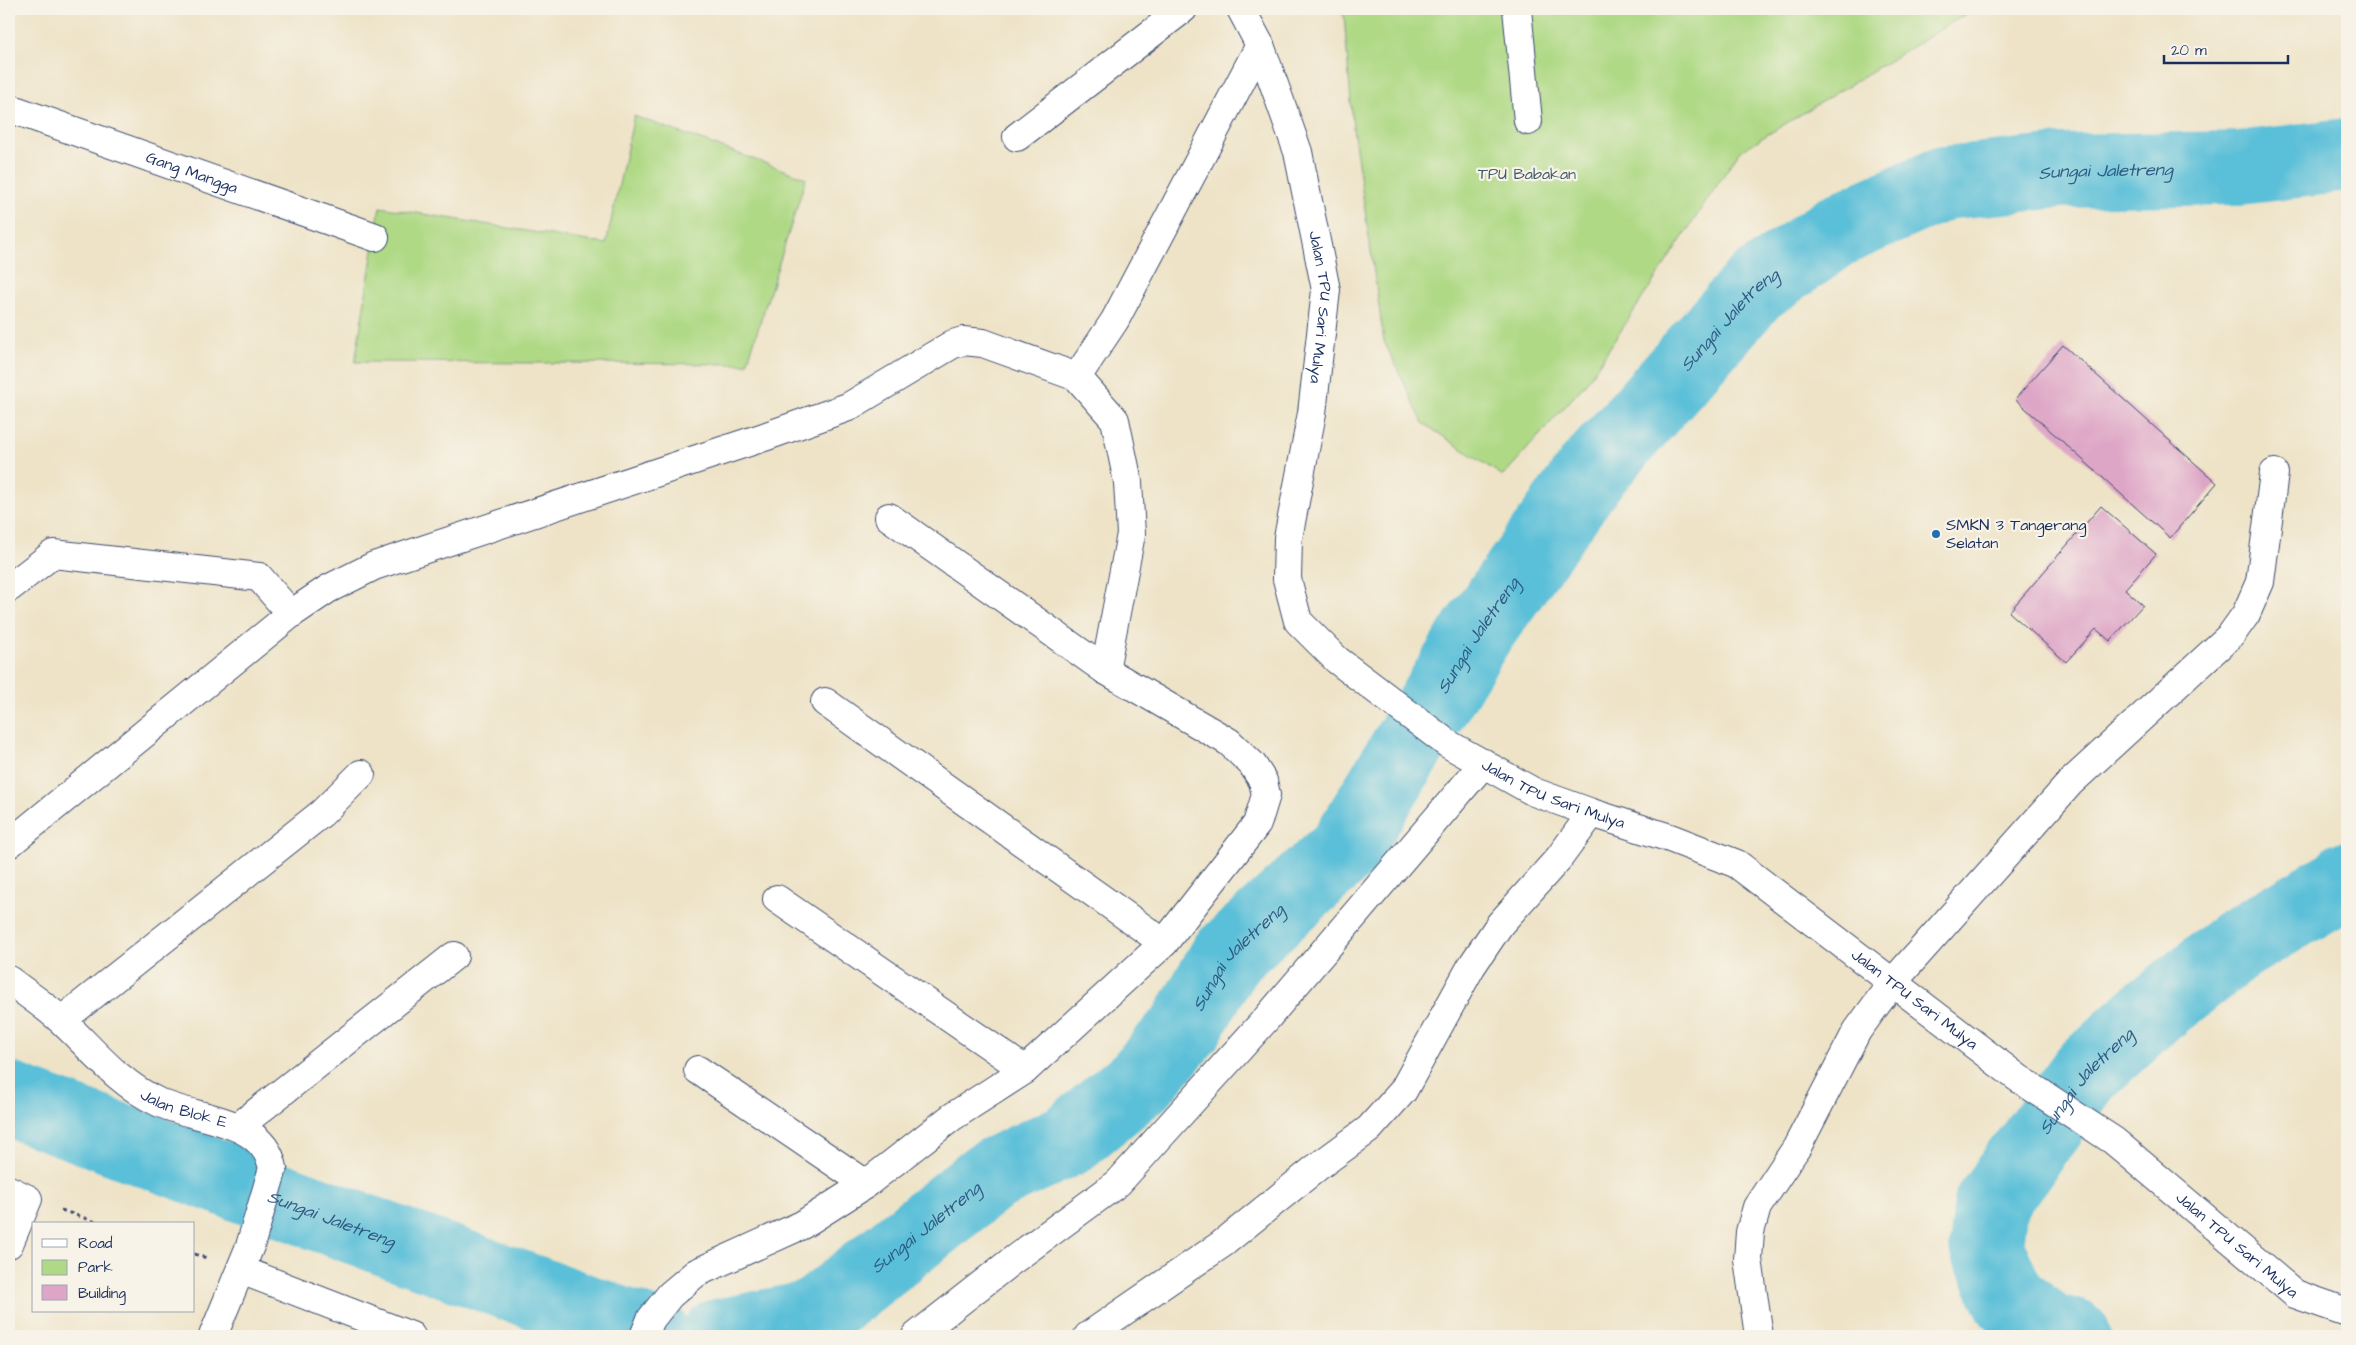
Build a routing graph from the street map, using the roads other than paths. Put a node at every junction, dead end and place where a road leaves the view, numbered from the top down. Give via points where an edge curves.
1 (1183, 9) edge
2 (1241, 9) edge
3 (1517, 9) edge
4 (1260, 46) junction
5 (9, 108) edge
6 (1528, 121) dead end
7 (1017, 136) dead end
8 (375, 237) dead end
9 (1077, 377) junction
10 (2274, 472) dead end
11 (889, 517) dead end
12 (9, 588) edge
13 (291, 614) junction
14 (1105, 670) junction
15 (825, 702) dead end
16 (1484, 763) junction
17 (361, 774) dead end
18 (1592, 814) junction
19 (9, 844) edge
20 (777, 899) dead end
21 (1164, 943) junction
22 (454, 956) dead end
23 (9, 980) edge
24 (1892, 983) junction
25 (62, 1020) junction
26 (698, 1070) dead end
27 (1025, 1070) junction
28 (238, 1127) junction
29 (866, 1184) junction
30 (18, 1195) edge
31 (9, 1244) edge
32 (246, 1258) junction
33 (2347, 1312) edge
34 (647, 1328) edge
35 (213, 1336) edge
36 (411, 1336) edge
37 (916, 1336) edge
38 (1088, 1336) edge
39 (1759, 1336) edge

1 - 7 street
2 - 4 street, Jalan TPU Sari Mulya
3 - 6 street
4 - 9 street via 1116,320
4 - 16 street, Jalan TPU Sari Mulya via 1298,152 1326,290 1312,412 1288,538 1287,580 1298,621 1337,660 1448,744
5 - 8 street, Gang Mangga
9 - 13 street via 983,343 963,341 927,358 848,407 374,566 328,589
9 - 14 street via 1115,420 1128,482 1132,534
10 - 24 street via 2260,582 2246,614 2231,635 2070,783
11 - 14 street
12 - 13 street via 54,554 258,577
13 - 19 street
14 - 21 street via 1229,742 1252,764 1266,788 1257,824
15 - 21 street
16 - 18 street, Jalan TPU Sari Mulya via 1534,792
16 - 37 street via 1267,1018 1118,1183
17 - 25 street via 322,813
18 - 24 street, Jalan TPU Sari Mulya via 1670,838 1737,864
18 - 38 street via 1559,858 1500,924 1471,966 1403,1091 1368,1129 1222,1244
20 - 27 street
21 - 27 street
22 - 28 street
23 - 25 street, Jalan Blok E
24 - 33 street, Jalan TPU Sari Mulya via 2018,1078 2114,1141 2295,1294
24 - 39 street via 1857,1031 1797,1147 1757,1207 1750,1232 1748,1259
25 - 28 street, Jalan Blok E via 125,1083 143,1094 160,1103
26 - 29 street
27 - 29 street via 952,1117
28 - 32 street, Jalan Blok E via 260,1143 272,1160 273,1168
29 - 34 street via 802,1225 696,1273 670,1295
30 - 31 street
32 - 35 street, Jalan Blok E
32 - 36 street

